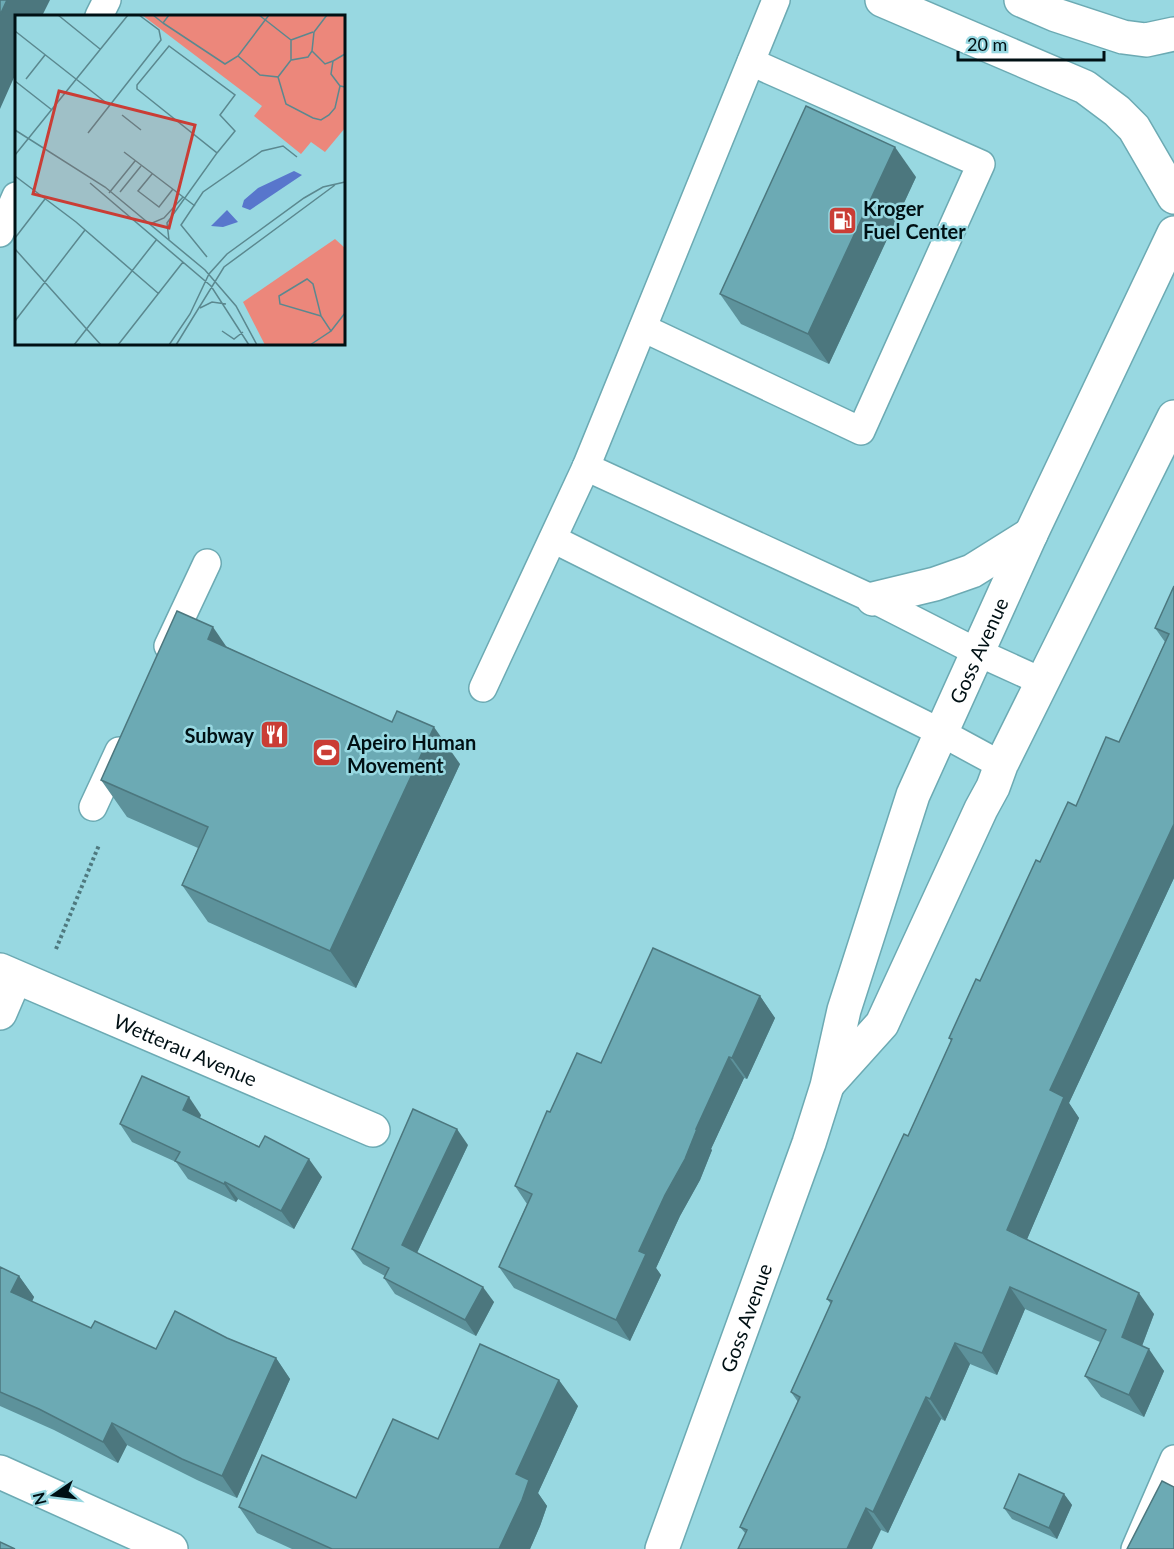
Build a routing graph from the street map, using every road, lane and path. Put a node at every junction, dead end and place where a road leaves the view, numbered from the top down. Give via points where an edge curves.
1 (107, 0) edge
2 (776, 0) edge
3 (882, 0) edge
4 (1021, 0) edge
5 (100, 15) edge
6 (1174, 34) edge
7 (751, 63) junction
8 (1174, 197) edge
9 (15, 198) edge
10 (0, 233) edge
11 (1174, 233) edge
12 (643, 328) junction
13 (1174, 417) edge
14 (586, 467) junction
15 (1030, 534) junction
16 (553, 540) junction
17 (207, 563) dead end
18 (873, 599) junction
19 (977, 651) junction
20 (156, 671) edge
21 (1043, 682) junction
22 (483, 688) dead end
23 (131, 724) edge
24 (942, 733) junction
25 (1001, 765) junction
26 (93, 807) joint
27 (18, 979) edge
28 (0, 1012) edge
29 (827, 1086) junction
30 (373, 1130) dead end
31 (1174, 1459) edge
32 (0, 1472) edge
33 (171, 1549) edge
34 (662, 1549) edge
35 (1135, 1549) edge

1 - 5 lane
2 - 7 lane
3 - 8 main road via 1085,87 1134,128
4 - 6 main road via 1123,37 1146,40
7 - 12 lane
7 - 12 lane via 981,164 861,431
9 - 10 lane
11 - 15 main road, Goss Avenue
12 - 14 lane
13 - 21 main road, Goss Avenue
14 - 16 lane
14 - 18 lane
15 - 18 main road via 972,571 935,585
15 - 19 main road, Goss Avenue
16 - 22 lane
16 - 24 lane
17 - 20 lane
18 - 19 lane
19 - 21 lane
19 - 24 main road, Goss Avenue
21 - 25 main road, Goss Avenue
23 - 26 lane
24 - 25 lane
24 - 29 main road, Goss Avenue via 913,795 844,1010
25 - 29 main road, Goss Avenue via 882,1024
26 - 27 path via 102,839
27 - 28 main road
27 - 30 main road, Wetterau Avenue
29 - 34 main road, Goss Avenue
31 - 35 lane
32 - 33 main road

